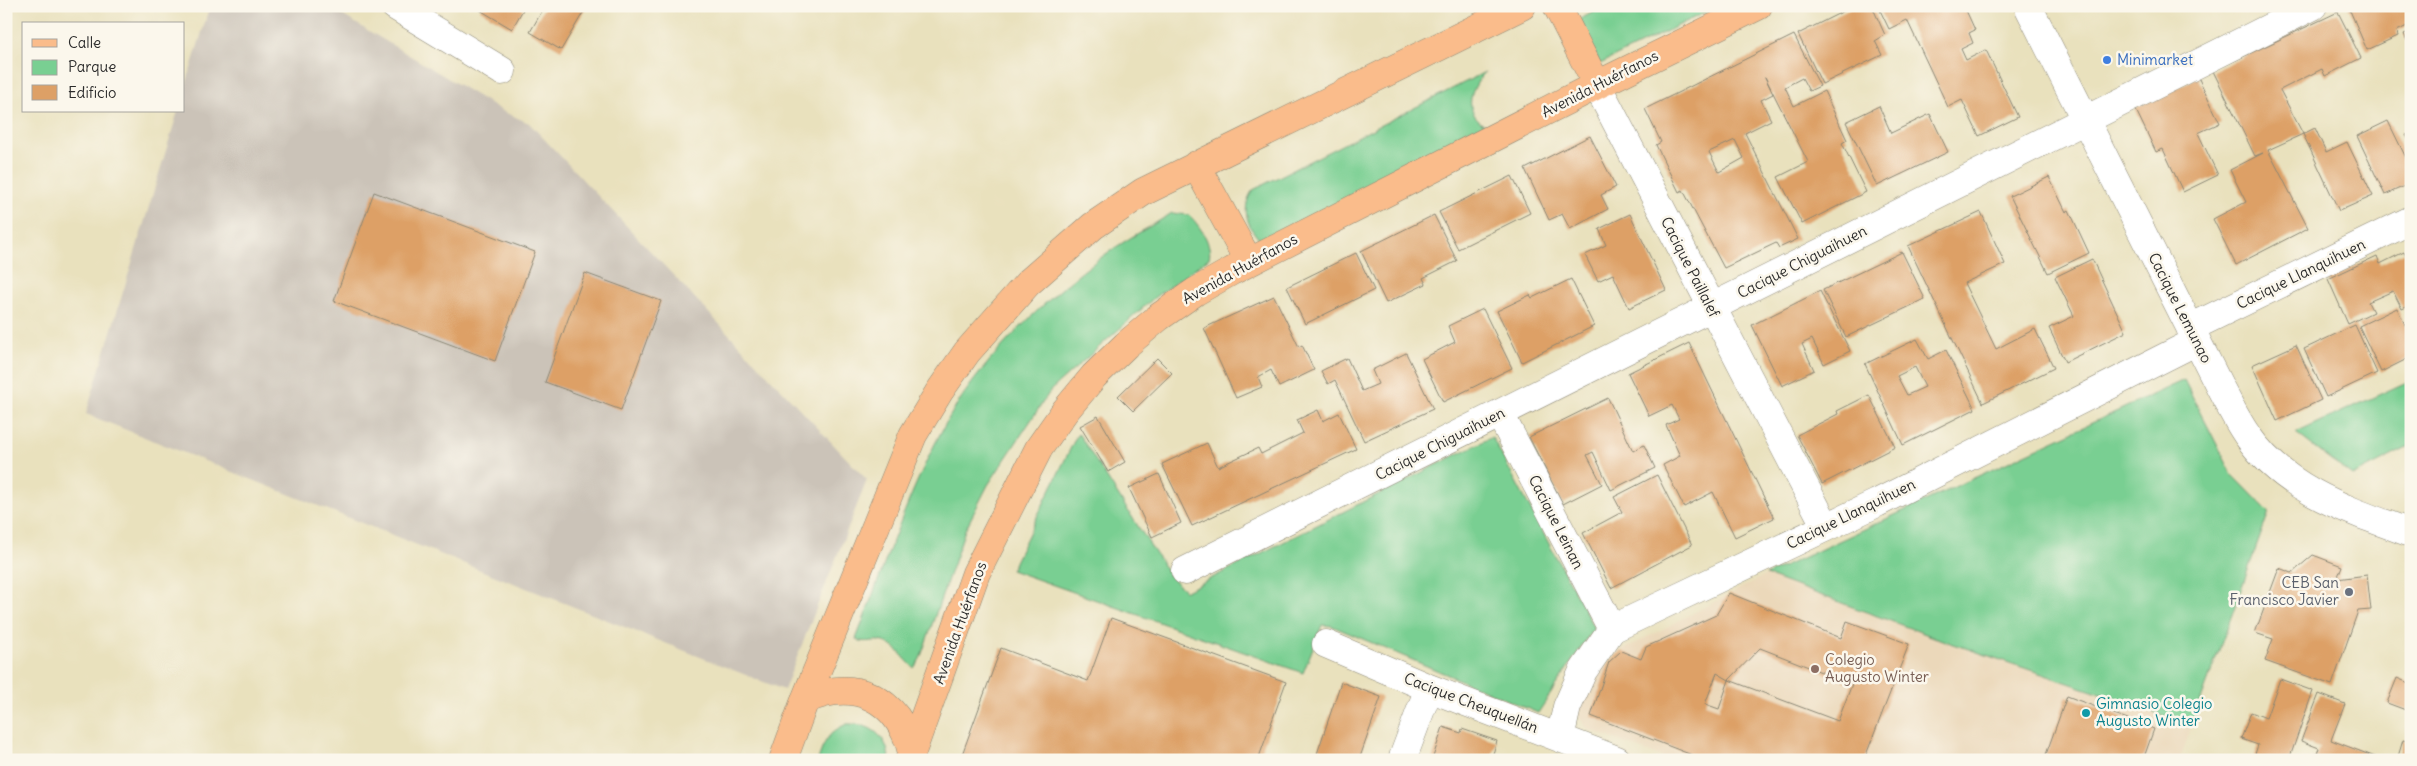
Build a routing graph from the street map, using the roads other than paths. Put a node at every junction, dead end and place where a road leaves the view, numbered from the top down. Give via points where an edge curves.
1 (395, 6) edge
2 (1522, 6) edge
3 (1557, 6) edge
4 (1758, 6) edge
5 (2028, 6) edge
6 (2313, 6) edge
7 (502, 71) dead end
8 (1597, 85) junction
9 (2085, 119) junction
10 (1196, 165) junction
11 (2411, 220) edge
12 (1249, 262) junction
13 (1711, 308) junction
14 (2194, 335) junction
15 (1500, 414) junction
16 (1826, 527) junction
17 (2411, 533) edge
18 (1185, 571) dead end
19 (1612, 629) junction
20 (1326, 644) dead end
21 (1429, 688) junction
22 (805, 700) junction
23 (1560, 738) junction
24 (911, 756) edge
25 (783, 760) edge
26 (1402, 760) edge
27 (1617, 760) edge

1 - 7 street
2 - 10 main road
3 - 8 main road, Cacique Paillalef
4 - 8 main road, Avenida Huérfanos
5 - 9 street, Cacique Lemunao
6 - 9 street, Cacique Chiguaihuen
8 - 12 main road, Avenida Huérfanos
8 - 13 street, Cacique Paillalef
9 - 13 street, Cacique Chiguaihuen
9 - 14 street, Cacique Lemunao
10 - 12 main road
10 - 22 main road via 1118,208 1059,253 1028,282 967,352 913,435
11 - 14 street, Cacique Llanquihuen
12 - 24 main road, Avenida Huérfanos via 1194,292 1126,345 1094,376 1039,448 976,573
13 - 15 street, Cacique Chiguaihuen
13 - 16 street, Cacique Paillalef
14 - 16 street, Cacique Llanquihuen
14 - 17 street, Cacique Lemunao via 2247,436 2267,459 2313,494
15 - 18 street, Cacique Chiguaihuen
15 - 19 street, Cacique Leinan
16 - 19 street, Cacique Llanquihuen
19 - 23 street, Cacique Llanquihuen via 1583,670 1567,707
20 - 21 street, Cacique Cheuquellán
21 - 23 street, Cacique Cheuquellán
21 - 26 street
22 - 24 main road via 821,692 840,690 874,698 889,707 900,720 908,735
22 - 25 main road
23 - 27 street, Cacique Cheuquellán

